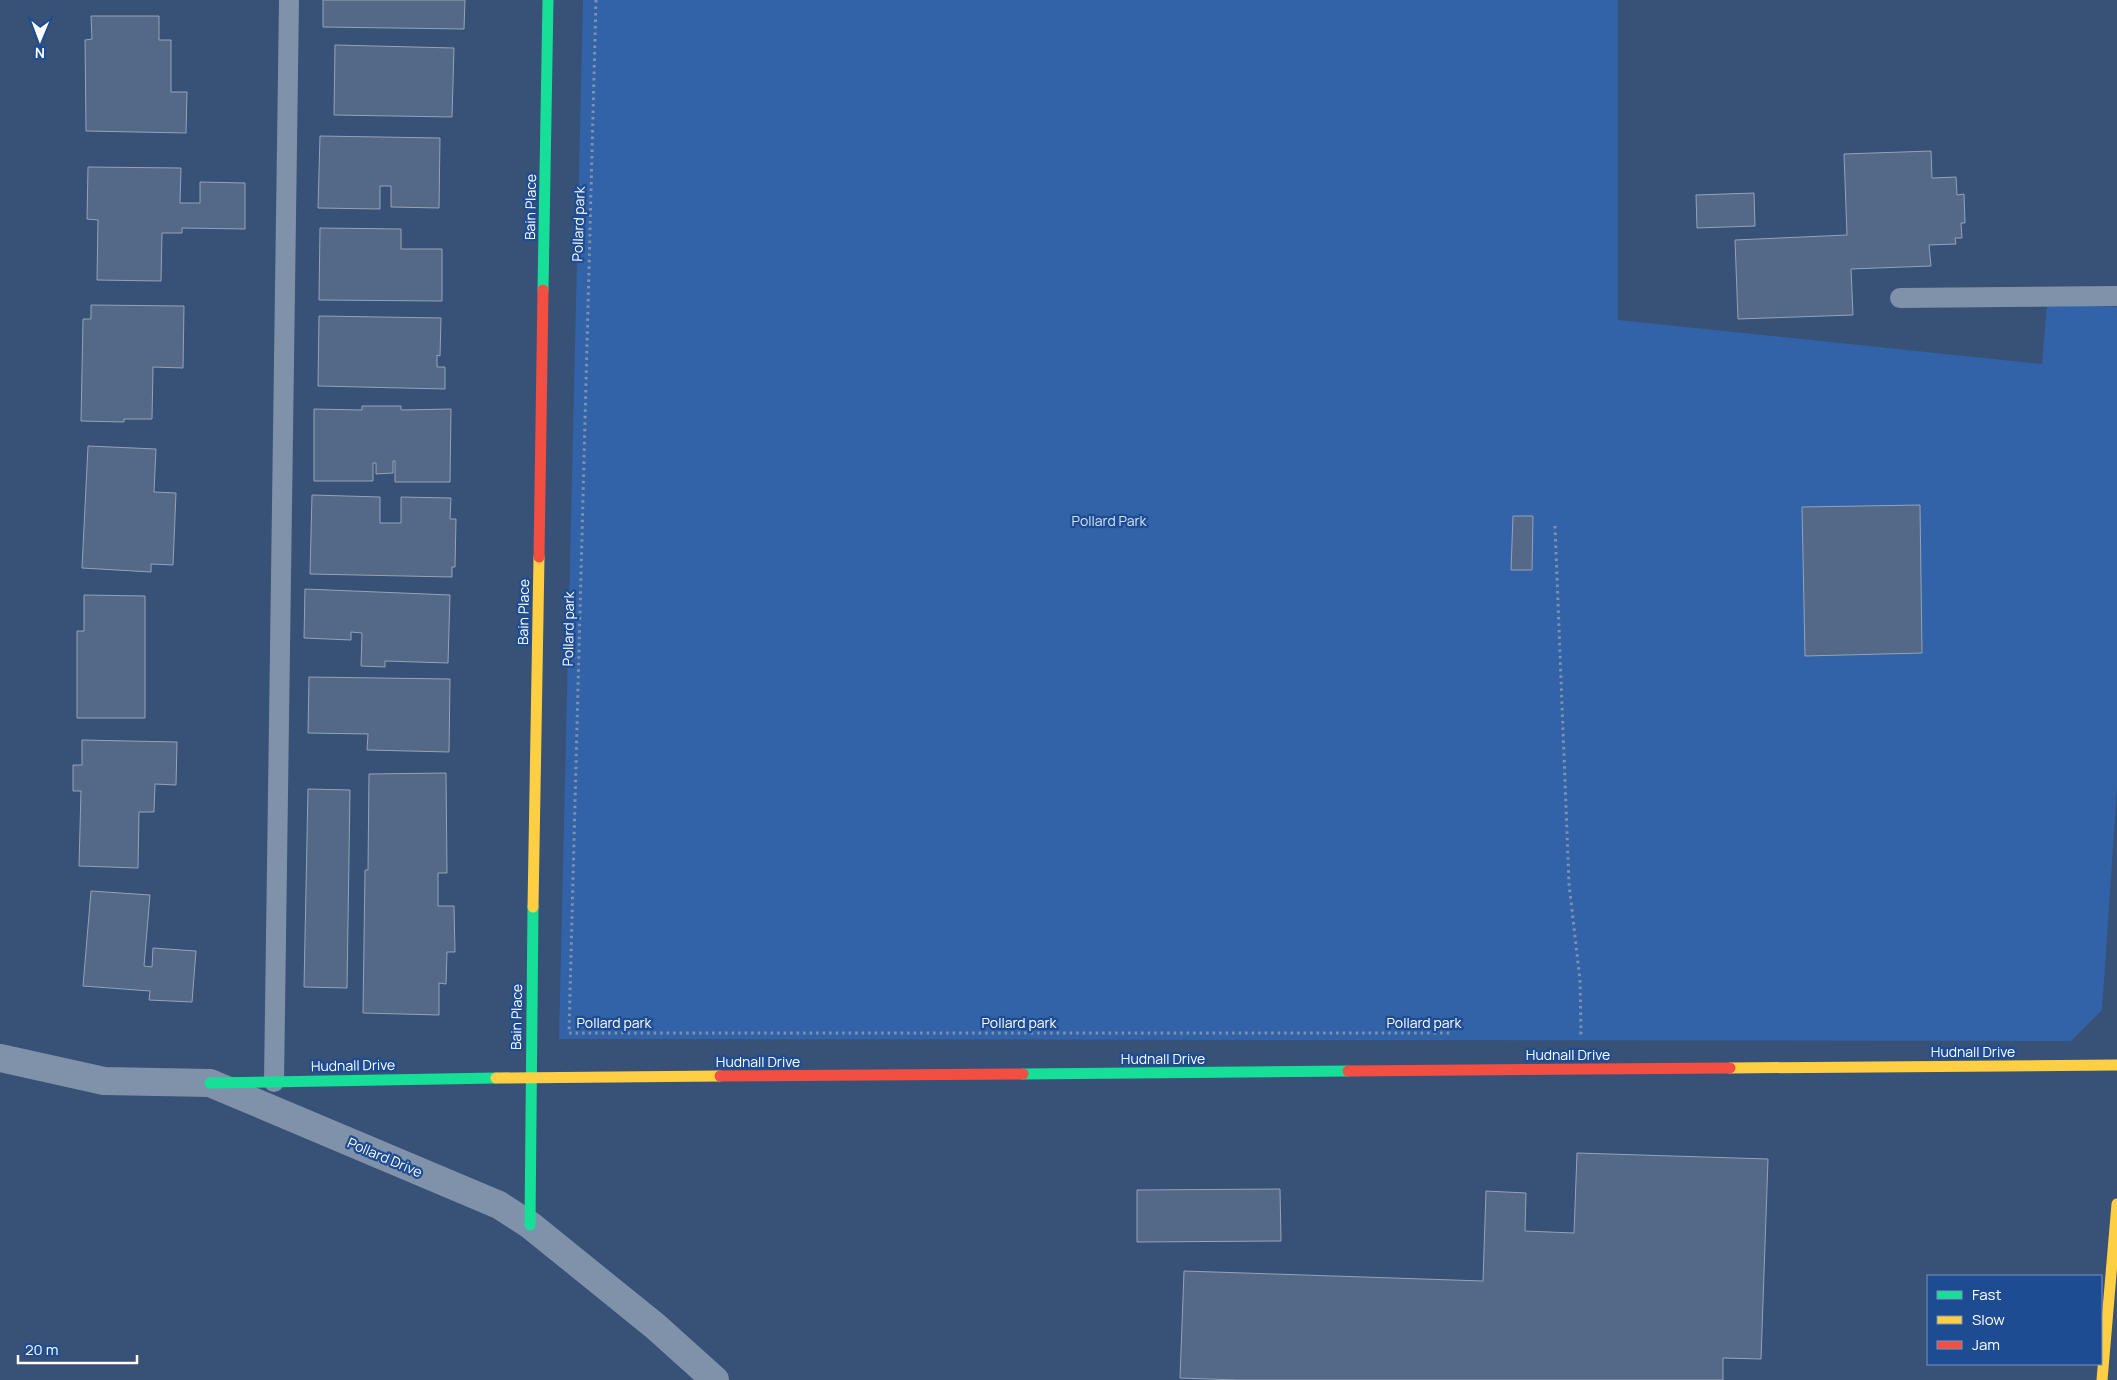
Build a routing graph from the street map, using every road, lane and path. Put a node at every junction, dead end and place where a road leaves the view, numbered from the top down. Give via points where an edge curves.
1 (289, 0) edge
2 (548, 0) edge
3 (596, 0) edge
4 (2117, 296) edge
5 (1900, 298) dead end
6 (1555, 526) dead end
7 (1462, 1033) dead end
8 (1571, 1033) dead end
9 (0, 1058) edge
10 (2117, 1065) edge
11 (530, 1078) junction
12 (274, 1082) junction
13 (210, 1083) junction
14 (2117, 1204) edge
15 (530, 1225) junction
16 (715, 1380) edge
17 (2102, 1380) edge

1 - 12 lane
2 - 11 street, Bain Place
3 - 7 path, Pollard park via 569,1034
4 - 5 lane
6 - 8 path via 1569,884 1580,980 1581,1033
9 - 13 street, Pollard Drive via 104,1082
10 - 11 street, Hudnall Drive
11 - 12 street, Hudnall Drive
11 - 15 street, Bain Place
12 - 13 street, Hudnall Drive
13 - 15 street, Pollard Drive via 499,1205
14 - 17 street
15 - 16 street, Pollard Drive via 655,1326

